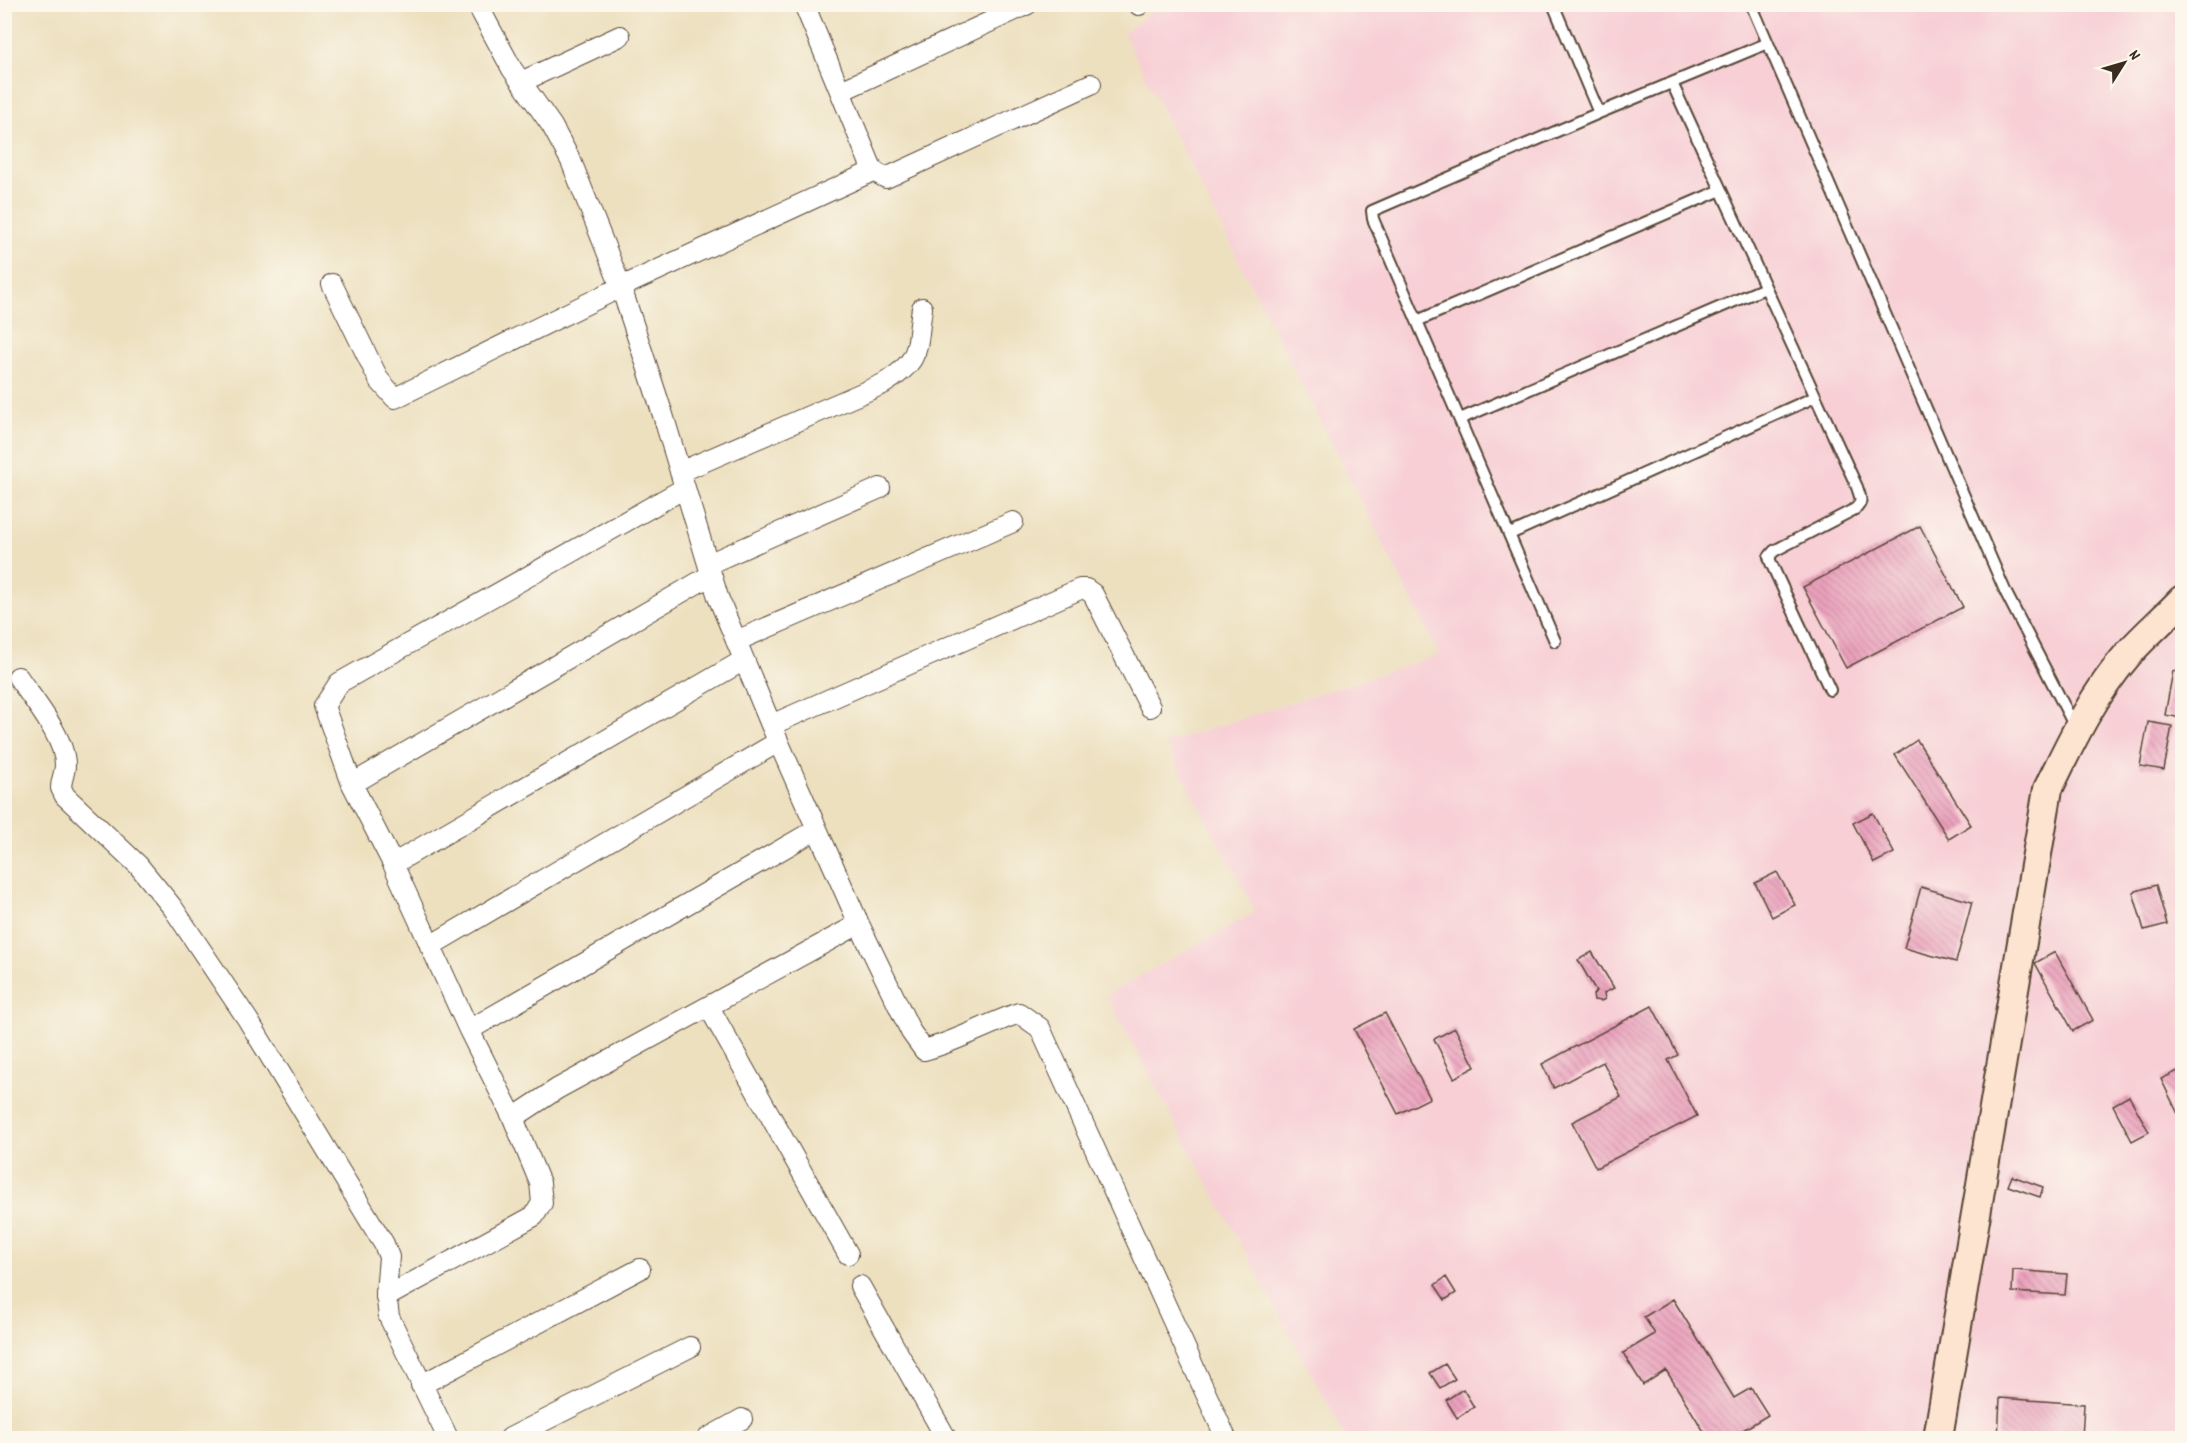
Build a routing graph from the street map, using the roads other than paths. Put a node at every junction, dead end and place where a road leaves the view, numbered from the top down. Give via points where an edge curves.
1 (804, 4) edge
2 (1028, 4) edge
3 (1553, 4) edge
4 (1751, 4) edge
5 (478, 5) edge
6 (620, 36) dead end
7 (1768, 43) junction
8 (521, 82) junction
9 (1672, 83) junction
10 (1091, 84) dead end
11 (842, 91) junction
12 (1599, 113) junction
13 (873, 171) junction
14 (1721, 190) junction
15 (332, 284) dead end
16 (621, 287) junction
17 (1765, 288) junction
18 (922, 308) dead end
19 (1417, 321) junction
20 (1815, 397) junction
21 (1460, 419) junction
22 (683, 480) junction
23 (880, 488) dead end
24 (1013, 522) dead end
25 (1510, 534) junction
26 (710, 569) junction
27 (2182, 600) edge
28 (736, 640) junction
29 (1555, 641) dead end
30 (744, 660) junction
31 (18, 677) dead end
32 (1830, 690) dead end
33 (1150, 707) dead end
34 (2077, 730) junction
35 (775, 734) junction
36 (352, 784) junction
37 (817, 829) junction
38 (393, 864) junction
39 (859, 924) junction
40 (430, 946) junction
41 (709, 1007) junction
42 (469, 1030) junction
43 (513, 1118) junction
44 (848, 1254) dead end
45 (639, 1269) dead end
46 (860, 1286) dead end
47 (386, 1297) junction
48 (690, 1347) dead end
49 (421, 1385) junction
50 (742, 1419) dead end
51 (448, 1438) edge
52 (510, 1438) edge
53 (708, 1438) edge
54 (946, 1438) edge
55 (1226, 1438) edge
56 (1938, 1438) edge

1 - 11 street
2 - 11 street
3 - 12 lane
4 - 7 lane
5 - 8 street
6 - 8 street
7 - 9 lane
7 - 34 lane via 2006,593
8 - 16 street via 571,161
9 - 12 lane
9 - 14 lane
10 - 13 street via 886,178
11 - 13 street
12 - 19 lane via 1372,211
13 - 16 street
14 - 17 lane
14 - 19 lane
15 - 16 street via 379,380 395,398
16 - 22 street
17 - 20 lane
17 - 21 lane
18 - 22 street via 914,358 902,372
19 - 21 lane
20 - 25 lane
20 - 32 lane via 1857,487 1860,505 1769,557
21 - 25 lane
22 - 26 street
22 - 36 street via 339,683 324,706
23 - 26 street
24 - 28 street
25 - 29 lane
26 - 28 street
26 - 36 street
27 - 34 street via 2129,653
28 - 30 street
30 - 35 street
30 - 38 street
31 - 47 street via 60,742 65,764 61,788 65,796 138,865 179,916 248,1020 384,1244 389,1257
33 - 35 street via 1092,594 1080,589
34 - 56 street via 2048,789
35 - 37 street
35 - 40 street
36 - 38 street
37 - 39 street
37 - 42 street
38 - 40 street
39 - 41 street
39 - 55 street via 911,1032 924,1050 1019,1013 1040,1028
40 - 42 street
41 - 43 street via 557,1089
41 - 44 street
42 - 43 street
43 - 47 street via 540,1183 542,1203 534,1216
45 - 49 street
46 - 54 street
47 - 49 street via 389,1317
48 - 52 street
49 - 51 street
50 - 53 street

